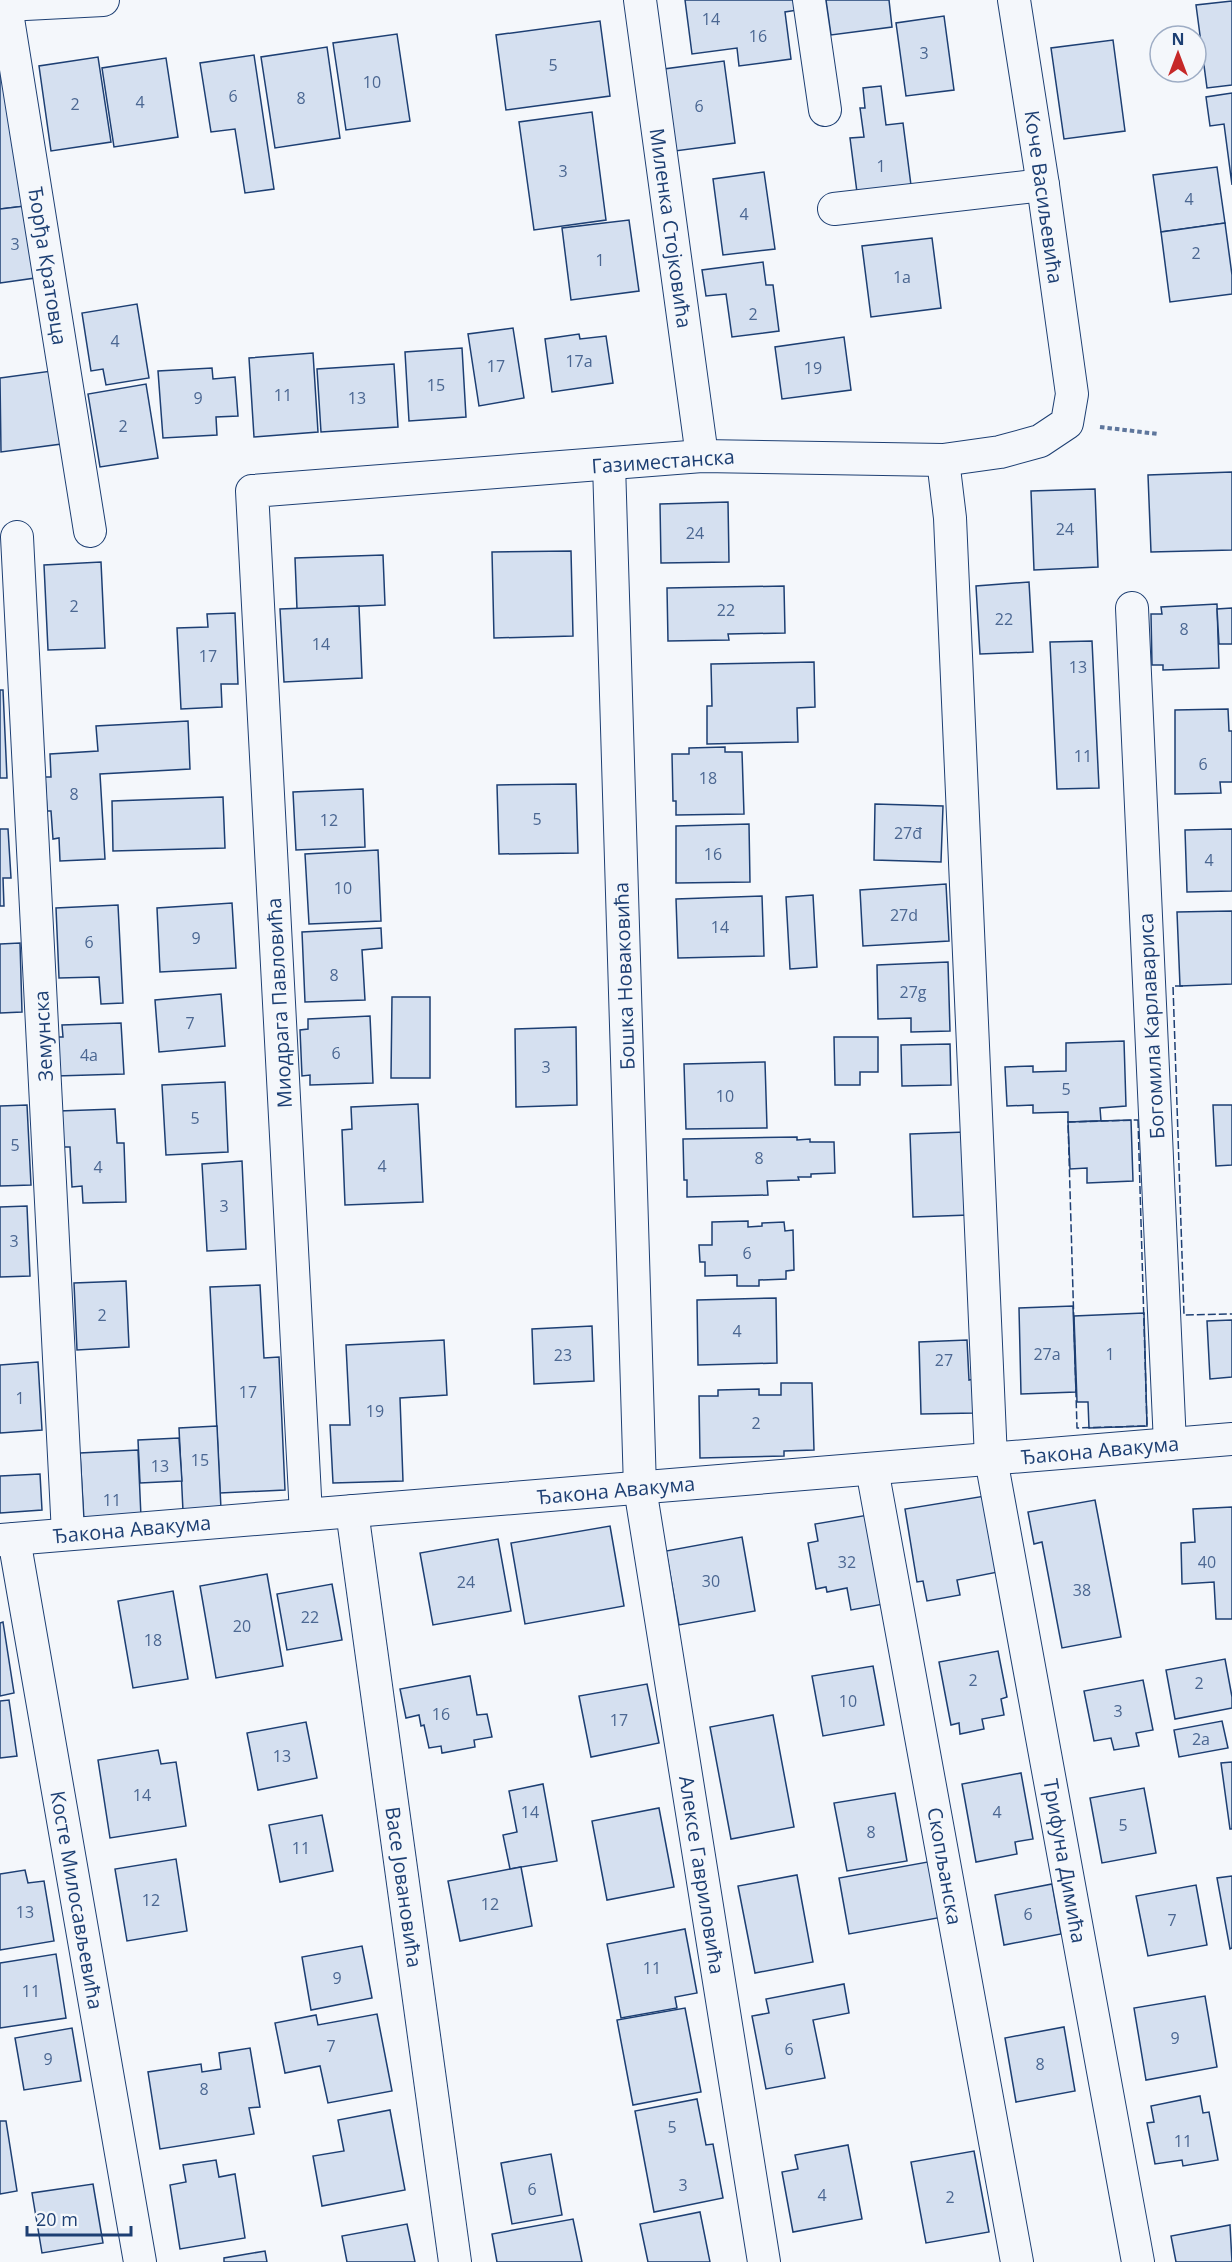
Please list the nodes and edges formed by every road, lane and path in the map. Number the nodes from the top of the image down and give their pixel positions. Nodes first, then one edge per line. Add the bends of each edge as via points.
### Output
1 (103, 0) edge
2 (640, 0) edge
3 (809, 0) edge
4 (1014, 0) edge
5 (6, 3) edge
6 (825, 110) dead end
7 (1043, 184) junction
8 (834, 209) dead end
9 (1069, 408) junction
10 (1158, 434) dead end
11 (702, 456) junction
12 (943, 460) junction
13 (609, 464) junction
14 (252, 491) joint
15 (90, 531) dead end
16 (17, 537) dead end
17 (1132, 608) dead end
18 (1232, 1439) edge
19 (1170, 1444) junction
20 (991, 1459) junction
21 (872, 1469) junction
22 (640, 1488) junction
23 (352, 1511) junction
24 (306, 1515) junction
25 (68, 1534) junction
26 (7, 1539) edge
27 (140, 2262) edge
28 (455, 2262) edge
29 (764, 2262) edge
30 (1017, 2262) edge
31 (1138, 2262) edge

1 - 5 street
2 - 11 street, Миленка Стојковића
3 - 6 street
4 - 7 street, Коче Васиљевића
5 - 15 street, Ђорђа Кратовца
7 - 8 street
7 - 9 street, Коче Васиљевића
9 - 10 path
9 - 12 street, Газиместанска via 1040,441 1000,452
11 - 12 street, Газиместанска
11 - 13 street, Газиместанска
12 - 20 street, Трифуна Димића via 950,518
13 - 14 street, Газиместанска
13 - 22 street, Бошка Новаковића
14 - 24 street, Миодрага Павловића
16 - 25 street, Земунска
17 - 19 street, Богомила Карлавариса
18 - 19 street, Ђакона Авакума
19 - 20 street, Ђакона Авакума
20 - 21 street, Ђакона Авакума
20 - 31 street, Трифуна Димића
21 - 22 street, Ђакона Авакума
21 - 30 street, Скопљанска
22 - 23 street, Ђакона Авакума
22 - 29 street, Алексе Гавриловића
23 - 24 street, Ђакона Авакума
23 - 28 street, Васе Јовановића
24 - 25 street, Ђакона Авакума
25 - 26 street, Ђакона Авакума
26 - 27 street, Косте Милосављевића

